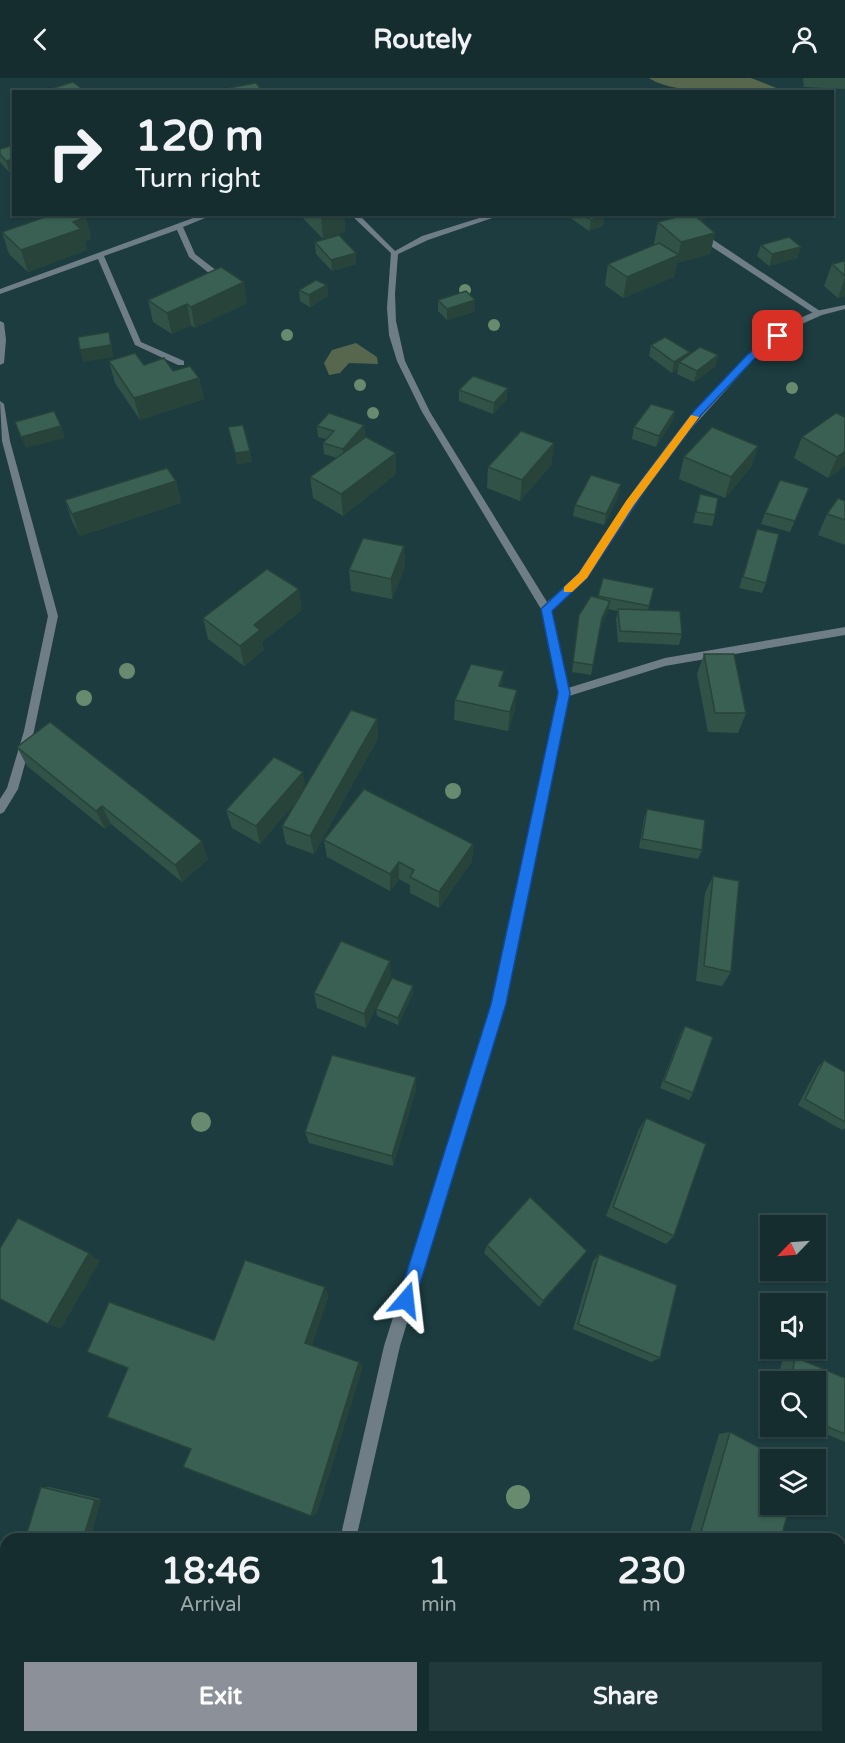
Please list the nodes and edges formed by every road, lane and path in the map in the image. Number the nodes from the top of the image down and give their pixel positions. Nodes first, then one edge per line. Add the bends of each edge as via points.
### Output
1 (207, 216) edge
2 (354, 216) edge
3 (495, 216) edge
4 (179, 227) junction
5 (709, 241) edge
6 (394, 254) junction
7 (100, 255) junction
8 (226, 283) edge
9 (0, 292) edge
10 (845, 307) edge
11 (819, 313) junction
12 (0, 323) edge
13 (0, 363) edge
14 (181, 363) dead end
15 (0, 404) edge
16 (546, 609) junction
17 (845, 631) edge
18 (564, 693) junction
19 (0, 810) edge
20 (349, 1533) edge

1 - 4 street
2 - 6 street
3 - 6 street via 425,238
4 - 7 street
4 - 8 street via 192,255
5 - 11 street
6 - 16 street via 390,315 401,361 426,412
7 - 9 street
7 - 14 street via 138,343
10 - 11 street
11 - 16 street via 792,325 751,357 698,413 643,485 583,576
12 - 13 street
15 - 19 street via 52,616 28,731 12,789
16 - 18 street
17 - 18 street via 664,662
18 - 20 street via 498,1004 392,1346

